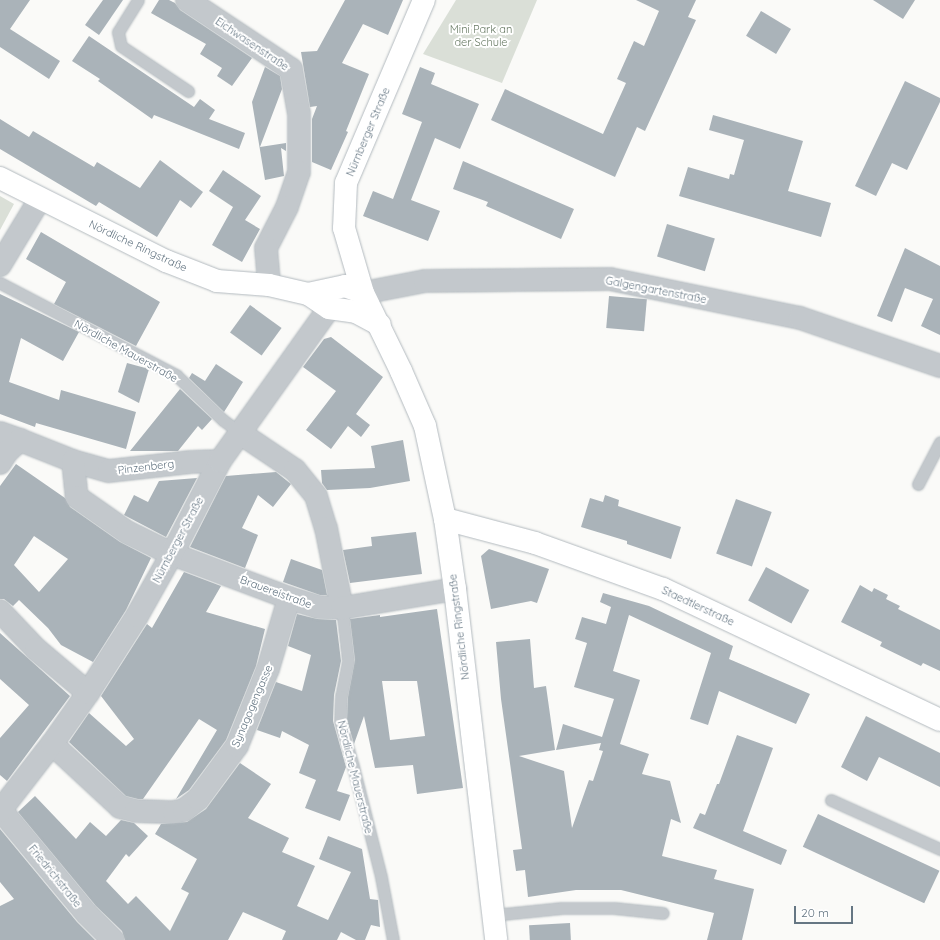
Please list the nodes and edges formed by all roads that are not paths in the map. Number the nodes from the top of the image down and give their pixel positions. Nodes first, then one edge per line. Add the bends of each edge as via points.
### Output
1 (138, 0) edge
2 (187, 0) edge
3 (424, 0) edge
4 (188, 91) dead end
5 (0, 178) edge
6 (40, 199) junction
7 (0, 265) edge
8 (0, 283) edge
9 (355, 283) junction
10 (269, 285) junction
11 (308, 294) junction
12 (329, 308) junction
13 (380, 325) junction
14 (940, 366) edge
15 (240, 433) junction
16 (940, 442) edge
17 (5, 448) edge
18 (220, 461) junction
19 (73, 462) junction
20 (918, 484) dead end
21 (445, 519) junction
22 (172, 554) junction
23 (455, 589) junction
24 (289, 598) junction
25 (342, 608) junction
26 (0, 610) edge
27 (88, 693) junction
28 (940, 720) edge
29 (52, 744) junction
30 (831, 800) dead end
31 (0, 810) edge
32 (940, 849) edge
33 (663, 913) dead end
34 (493, 915) junction
35 (114, 940) edge
36 (392, 940) edge
37 (496, 940) edge

1 - 4 lane via 118,32 121,46
2 - 10 street, Eichwasenstraße via 291,69 299,114 299,172 287,207 266,248
3 - 9 main road, Nürnberger Straße via 346,183 344,228
5 - 6 main road, Nördliche Ringstraße
6 - 7 street
6 - 10 main road, Nördliche Ringstraße via 166,261 202,275 216,280
8 - 15 lane, Nördliche Mauerstraße via 176,375
9 - 11 main road, Nördliche Ringstraße
9 - 12 main road
9 - 13 main road, Nördliche Ringstraße
9 - 14 street, Galgengartenstraße via 610,279 800,318
10 - 11 main road, Nördliche Ringstraße
11 - 12 main road, Nördliche Ringstraße
12 - 13 main road, Nördliche Ringstraße via 356,312
12 - 15 street, Nürnberger Straße
13 - 21 main road, Nördliche Ringstraße via 425,426
15 - 18 street, Nürnberger Straße
15 - 25 street, Nördliche Mauerstraße via 295,470 316,496 326,528
16 - 20 lane
17 - 19 street, Pinzenberg
18 - 19 street, Pinzenberg via 109,471
18 - 22 street, Nürnberger Straße
19 - 22 street via 77,497 127,532
21 - 23 main road, Nördliche Ringstraße
21 - 28 main road, Staedtlerstraße via 535,543 663,589
22 - 24 street, Brauereistraße
22 - 27 street, Nürnberger Straße via 137,616
23 - 25 street, Brauereistraße
23 - 34 main road, Nördliche Ringstraße
24 - 25 street, Brauereistraße via 318,607
24 - 29 street, Synagogengasse via 268,669 237,746 198,799 184,810 136,811 120,807
25 - 36 lane, Nördliche Mauerstraße via 348,661 341,696 340,721 381,877
26 - 27 street via 36,649
27 - 29 street, Nürnberger Straße
29 - 31 street, Nürnberger Straße
30 - 32 lane
31 - 35 street, Friedrichstraße via 87,914
33 - 34 lane via 614,908 577,908
34 - 37 main road, Nördliche Ringstraße

